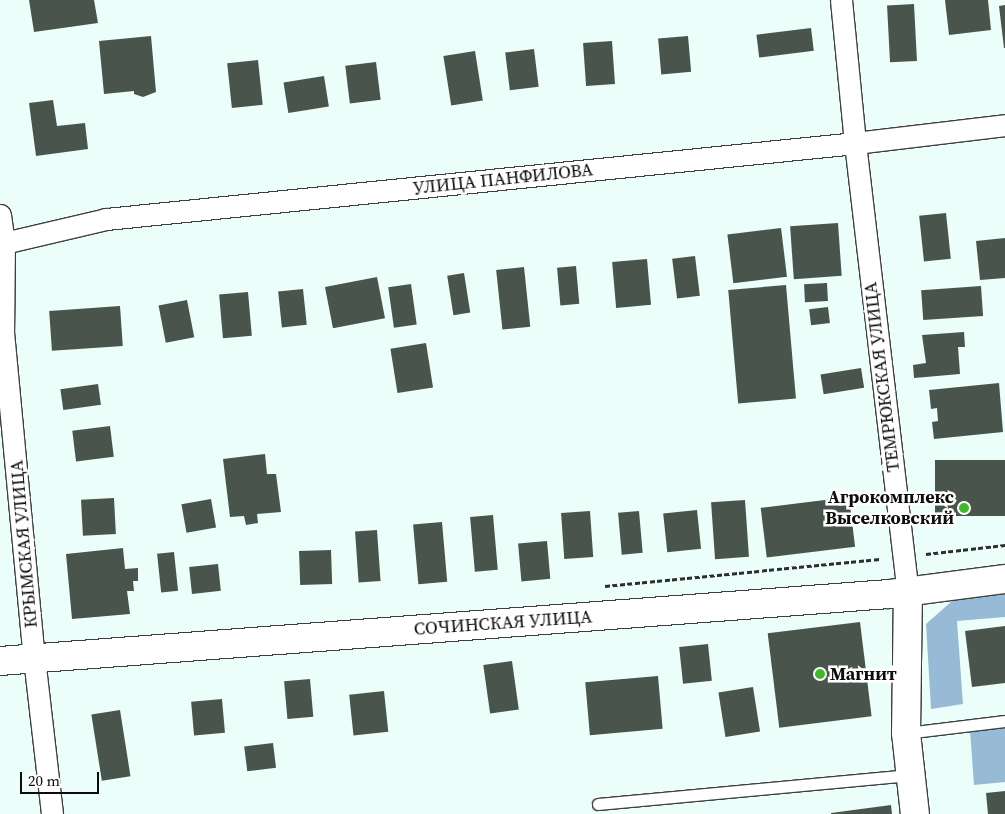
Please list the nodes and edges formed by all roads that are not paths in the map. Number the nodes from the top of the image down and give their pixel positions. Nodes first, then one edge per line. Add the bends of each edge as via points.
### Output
1 (841, 0) edge
2 (1005, 124) edge
3 (855, 143) junction
4 (0, 215) edge
5 (4, 243) junction
6 (1005, 579) edge
7 (908, 591) junction
8 (34, 658) junction
9 (0, 662) edge
10 (1005, 721) edge
11 (906, 734) junction
12 (910, 775) junction
13 (598, 804) dead end
14 (52, 814) edge
15 (915, 814) edge

1 - 3 street, ТЕМРЮКСКАЯ УЛИЦА
2 - 3 street, УЛИЦА ПАНФИЛОВА
3 - 5 street, УЛИЦА ПАНФИЛОВА via 106,219
3 - 7 street, ТЕМРЮКСКАЯ УЛИЦА
4 - 5 street, КРЫМСКАЯ УЛИЦА
5 - 8 street, КРЫМСКАЯ УЛИЦА via 4,332
6 - 7 street, СОЧИНСКАЯ УЛИЦА
7 - 8 street, СОЧИНСКАЯ УЛИЦА
7 - 11 street, ТЕМРЮКСКАЯ УЛИЦА
8 - 9 street, СОЧИНСКАЯ УЛИЦА
8 - 14 street, КРЫМСКАЯ УЛИЦА
10 - 11 lane
11 - 12 street, ТЕМРЮКСКАЯ УЛИЦА
12 - 13 lane
12 - 15 street, ТЕМРЮКСКАЯ УЛИЦА

